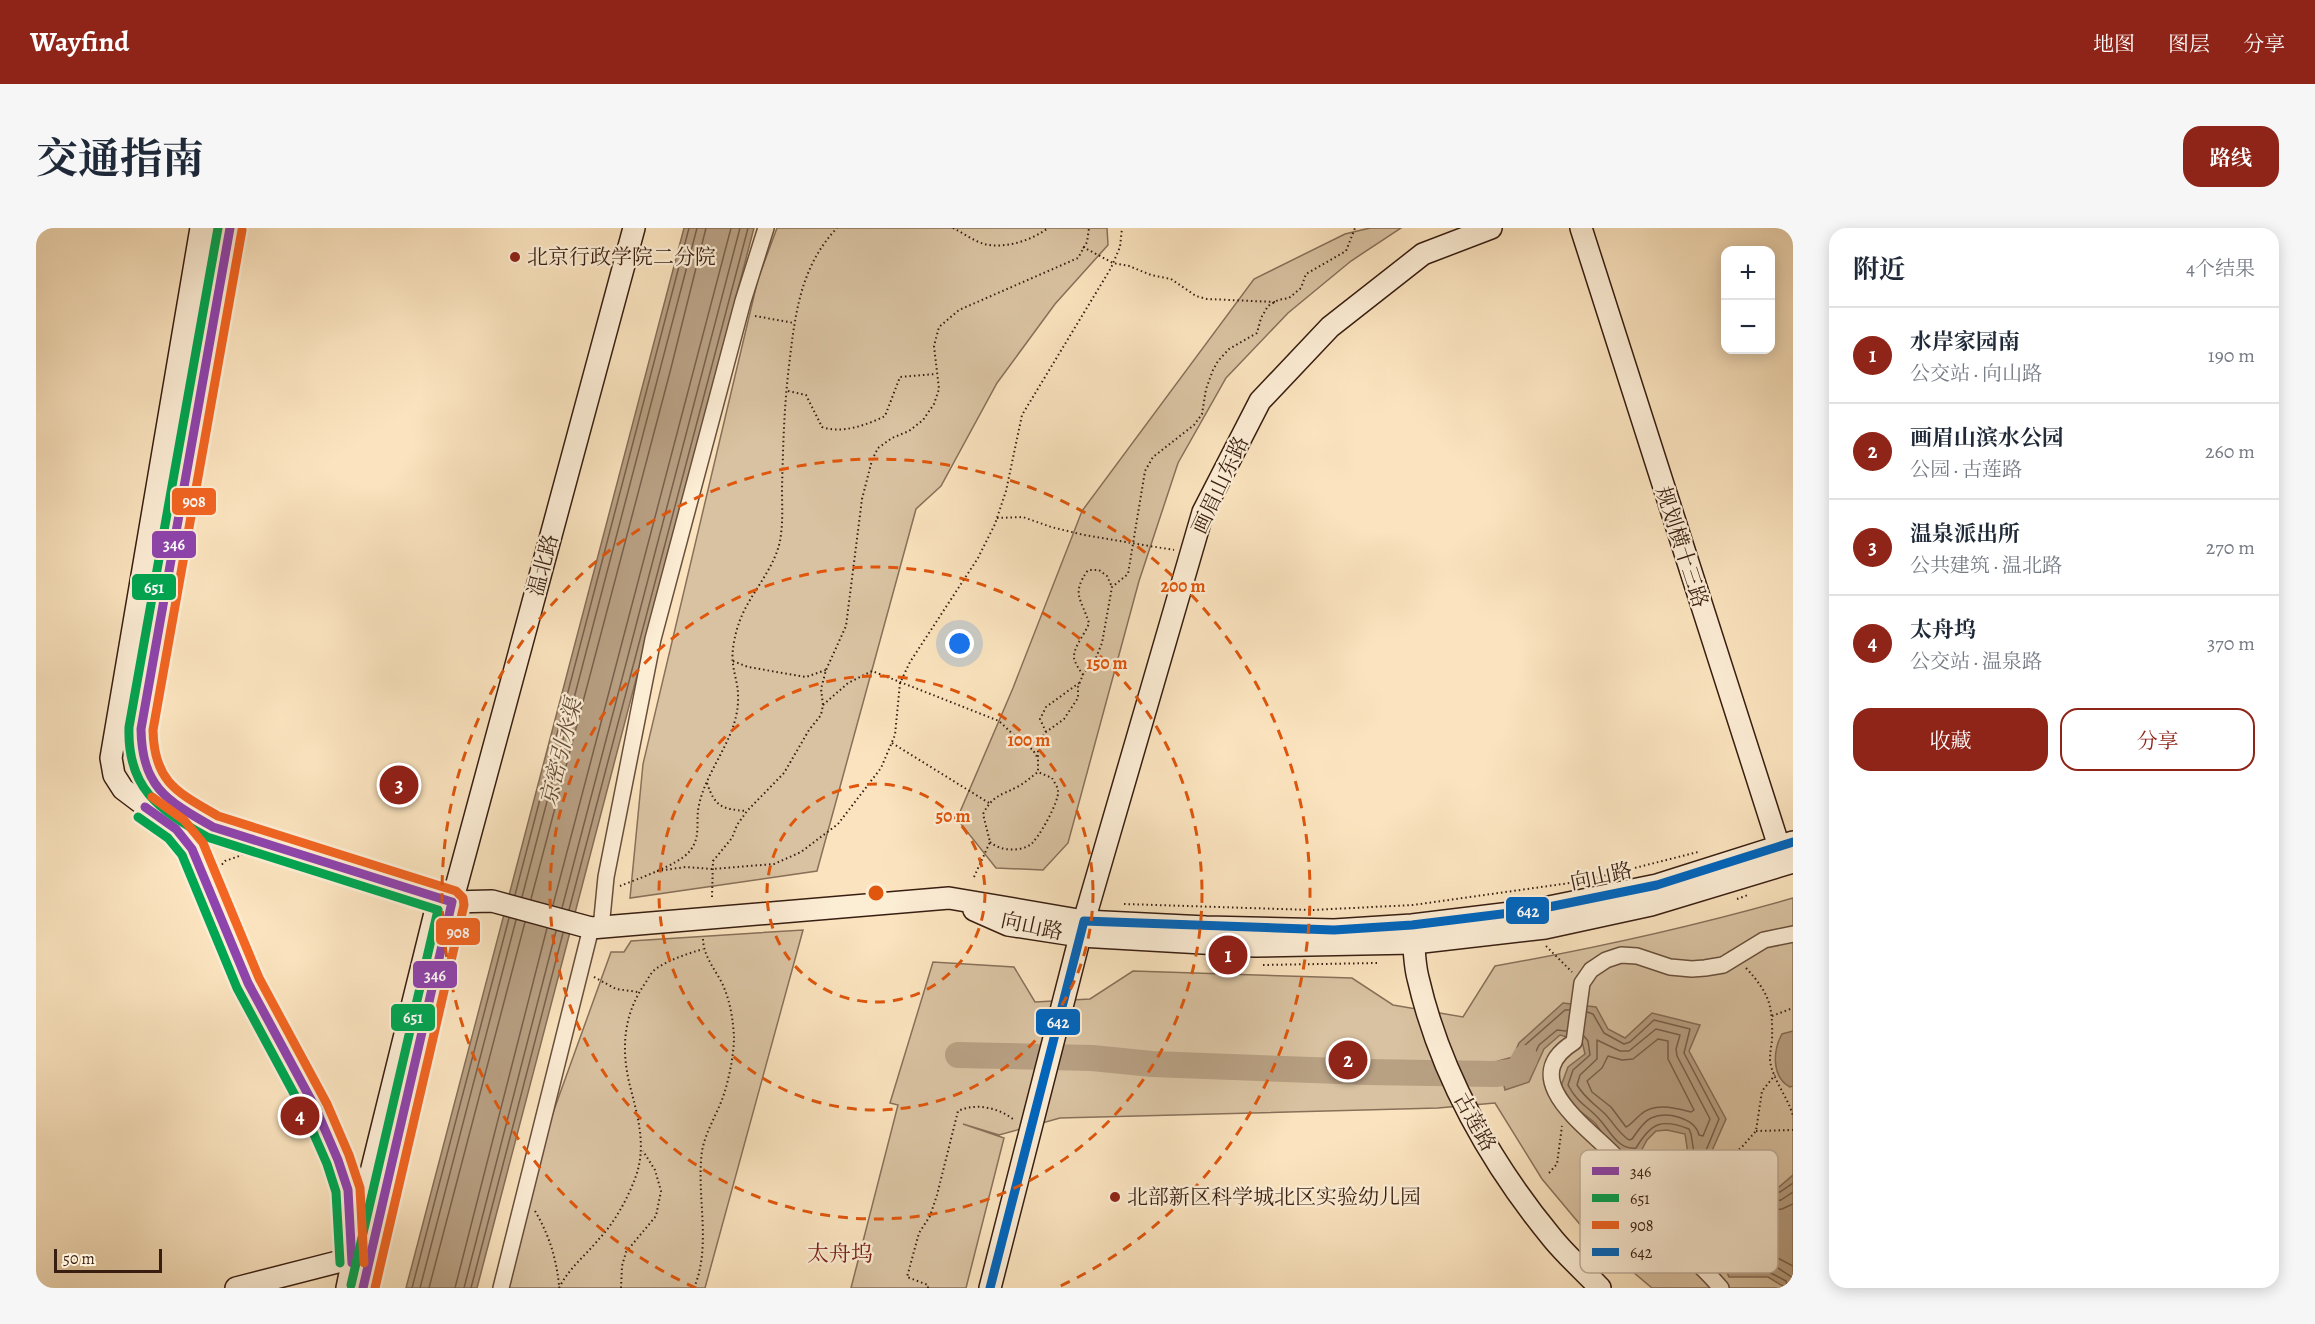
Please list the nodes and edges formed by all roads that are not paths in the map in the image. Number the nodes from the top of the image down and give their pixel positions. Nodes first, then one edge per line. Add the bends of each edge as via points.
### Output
1 (201, 228) edge
2 (230, 228) edge
3 (634, 228) edge
4 (766, 228) edge
5 (1491, 228) edge
6 (1581, 228) edge
7 (115, 726) junction
8 (141, 729) junction
9 (1787, 854) edge
10 (452, 902) junction
11 (596, 928) junction
12 (1082, 929) junction
13 (1413, 934) junction
14 (1793, 934) edge
15 (1608, 1150) edge
16 (361, 1259) junction
17 (1580, 1267) edge
18 (1586, 1273) edge
19 (1706, 1273) edge
20 (236, 1288) edge
21 (347, 1288) edge
22 (363, 1288) edge
23 (501, 1288) edge
24 (990, 1288) edge
25 (1600, 1288) edge
26 (1721, 1288) edge

1 - 7 main road
2 - 8 main road
3 - 10 main road, 温北路
4 - 11 street via 739,313 653,639
5 - 12 main road, 画眉山东路 via 1423,254 1330,327 1260,401 1203,512
6 - 9 main road, 规划横十三路
7 - 8 main road via 116,741 124,745 132,742
7 - 16 main road via 111,758 114,775 123,789 176,829 192,849 248,983 316,1109 348,1190
8 - 10 main road via 144,766 157,789 213,827
9 - 13 main road, 向山路 via 1657,885
10 - 11 main road via 492,901
10 - 16 main road, 温北路
11 - 12 main road, 向山路 via 949,898
11 - 23 street via 583,961
12 - 13 main road, 向山路 via 1206,927
12 - 24 main road, 画眉山东路
13 - 17 main road, 古莲路 via 1417,977 1439,1050 1469,1114 1508,1180
14 - 15 street via 1764,940 1723,965 1692,969 1621,956 1591,970 1582,983 1574,1042 1557,1057 1551,1076 1558,1098
16 - 20 main road
16 - 21 main road
16 - 22 main road
18 - 25 main road, 古莲路
19 - 26 street

